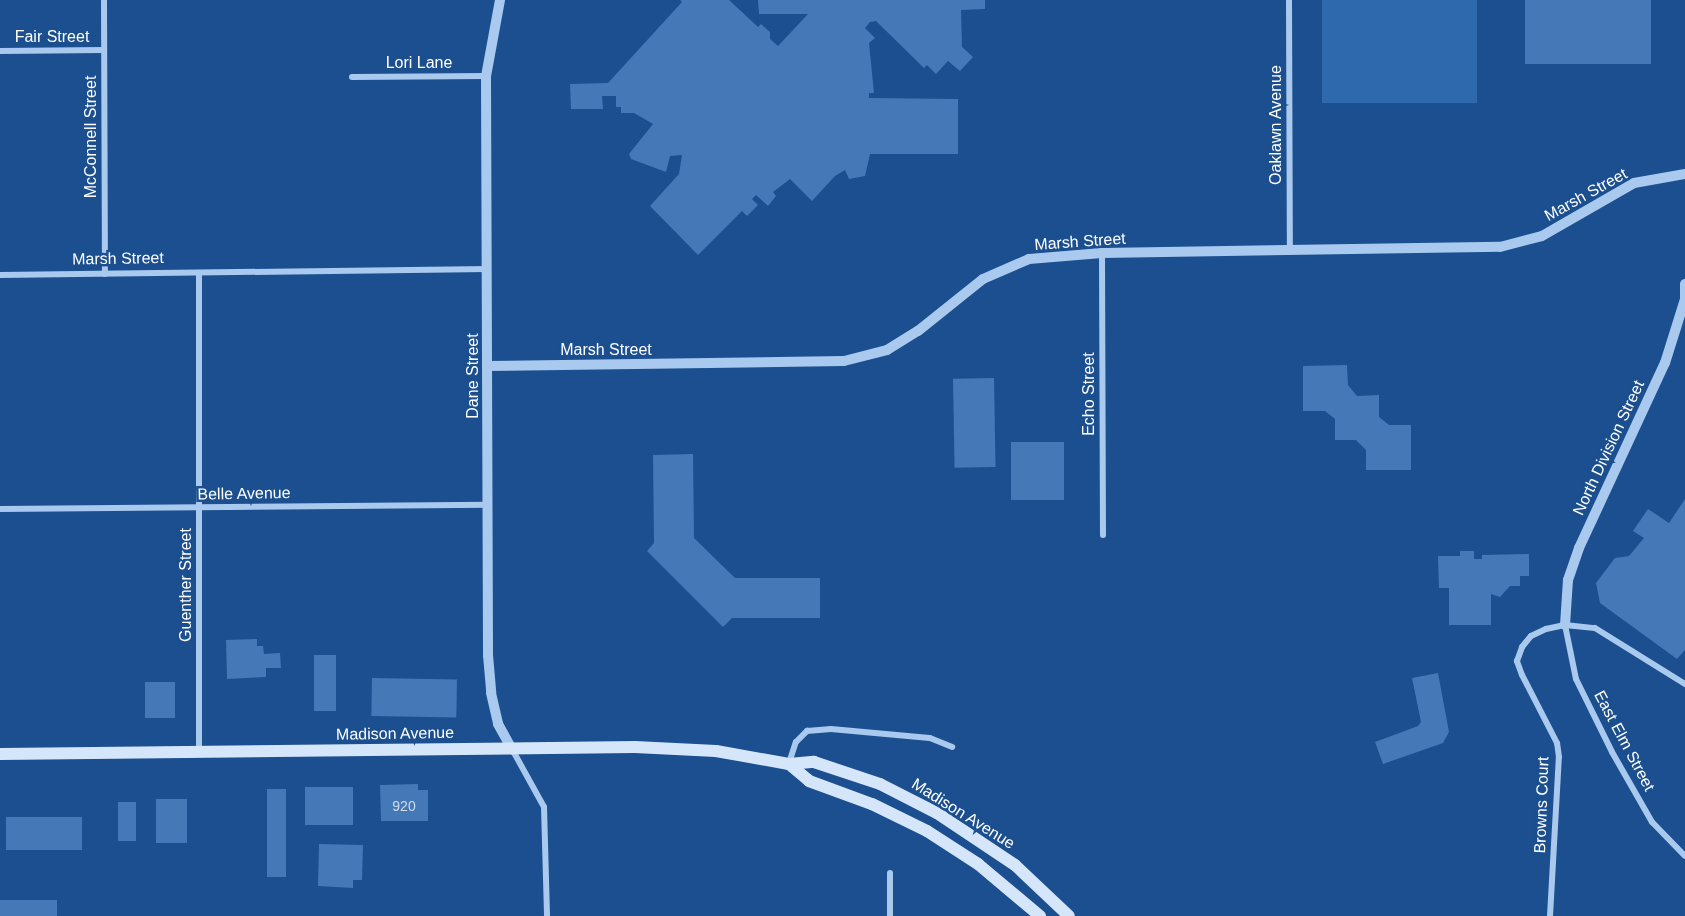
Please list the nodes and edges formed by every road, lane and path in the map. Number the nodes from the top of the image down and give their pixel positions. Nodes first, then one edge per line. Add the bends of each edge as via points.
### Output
1 (104, 0) edge
2 (500, 0) edge
3 (1289, 0) edge
4 (104, 50) junction
5 (0, 51) edge
6 (352, 76) dead end
7 (486, 76) junction
8 (1685, 174) edge
9 (1290, 250) junction
10 (1102, 253) junction
11 (489, 269) junction
12 (199, 273) junction
13 (105, 274) junction
14 (0, 275) edge
15 (1685, 284) edge
16 (489, 366) junction
17 (488, 505) junction
18 (199, 508) junction
19 (0, 509) edge
20 (1102, 536) dead end
21 (1565, 625) junction
22 (1685, 684) edge
23 (952, 747) dead end
24 (512, 749) junction
25 (199, 752) junction
26 (0, 753) edge
27 (789, 764) junction
28 (1685, 855) edge
29 (890, 873) dead end
30 (547, 916) edge
31 (890, 916) edge
32 (1040, 916) edge
33 (1069, 916) edge
34 (1550, 916) edge

1 - 4 street, McConnell Street
2 - 7 street, Dane Street
3 - 9 street, Oaklawn Avenue
4 - 5 street, Fair Street
4 - 13 street, McConnell Street
6 - 7 street, Lori Lane
7 - 11 street, Dane Street
8 - 9 street, Marsh Street via 1634,183 1564,225 1524,242 1500,247
9 - 10 street, Marsh Street
10 - 16 street, Marsh Street via 1029,260 1005,269 966,290 918,331 887,350 844,361
10 - 20 street, Echo Street
11 - 12 street, Marsh Street
11 - 16 street, Dane Street
12 - 13 street, Marsh Street
12 - 18 street, Guenther Street
13 - 14 street, Marsh Street
15 - 21 street, North Division Street via 1685,299 1665,363 1579,548 1568,580
16 - 17 street, Dane Street
17 - 18 street, Belle Avenue
17 - 24 street, Dane Street via 491,693 498,724
18 - 19 street, Belle Avenue
18 - 25 street, Guenther Street
21 - 22 street via 1595,628
21 - 28 street, East Elm Street via 1576,679 1612,752 1652,822
21 - 34 street, Browns Court via 1531,636 1517,661 1557,743 1559,757
23 - 27 street via 930,738 831,729 807,731 796,742
24 - 25 main road, Madison Avenue
24 - 27 main road, Madison Avenue via 678,748
24 - 30 street via 544,807 548,830
25 - 26 main road, Madison Avenue
27 - 32 main road, Madison Avenue via 809,781 872,804 927,831 978,864
27 - 33 main road, Madison Avenue via 814,762 912,799 990,847
29 - 31 street

